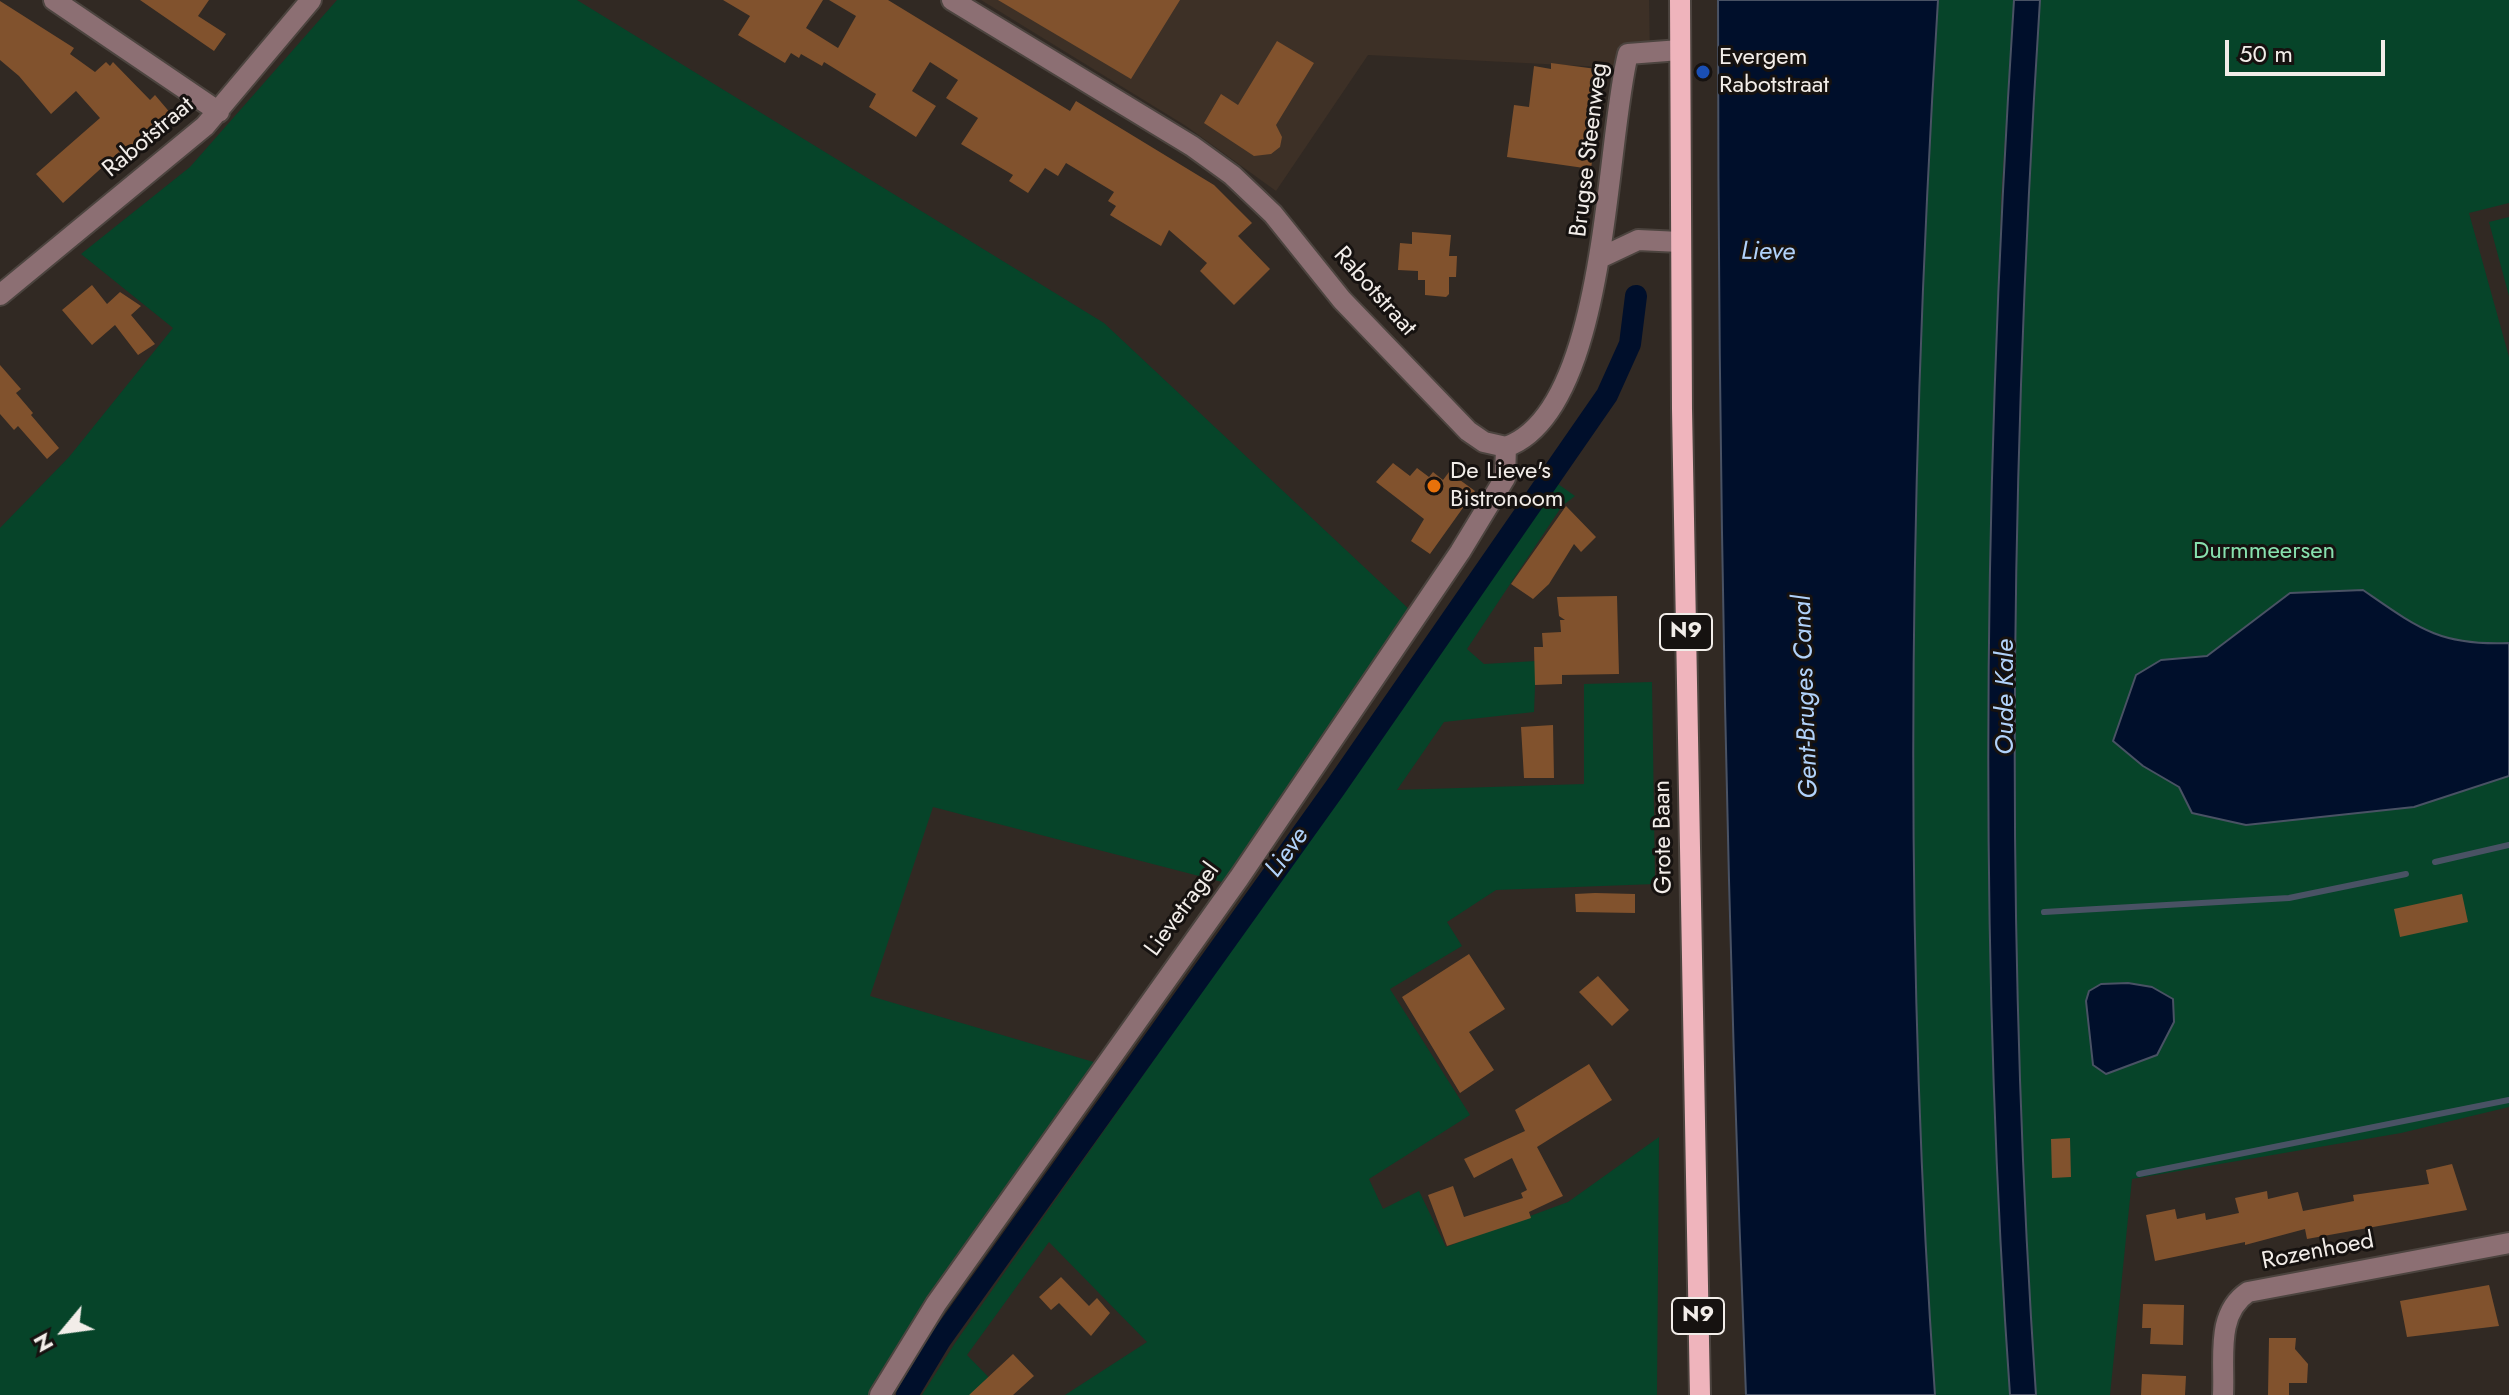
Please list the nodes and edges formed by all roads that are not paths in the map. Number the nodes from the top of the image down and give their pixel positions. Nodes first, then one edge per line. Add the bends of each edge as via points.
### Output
1 (54, 0) edge
2 (311, 0) edge
3 (952, 0) edge
4 (1680, 0) edge
5 (1680, 50) junction
6 (219, 112) junction
7 (1680, 242) junction
8 (1602, 257) junction
9 (0, 295) edge
10 (1506, 447) junction
11 (2509, 1243) edge
12 (880, 1395) edge
13 (1700, 1395) edge
14 (2223, 1395) edge

1 - 6 street
2 - 6 street, Rabotstraat
3 - 10 street, Rabotstraat via 1232,175 1468,431
4 - 5 main road, N9
5 - 7 main road, N9
5 - 8 street, Brugse Steenweg via 1628,54
6 - 9 street, Rabotstraat
7 - 8 street via 1638,240
7 - 13 main road, Grote Baan / N9
8 - 10 street via 1564,382 1530,434
10 - 12 street, Lievetragel via 1505,478 1427,603 936,1304
11 - 14 street, Rozenhoed via 2248,1292 2226,1314

